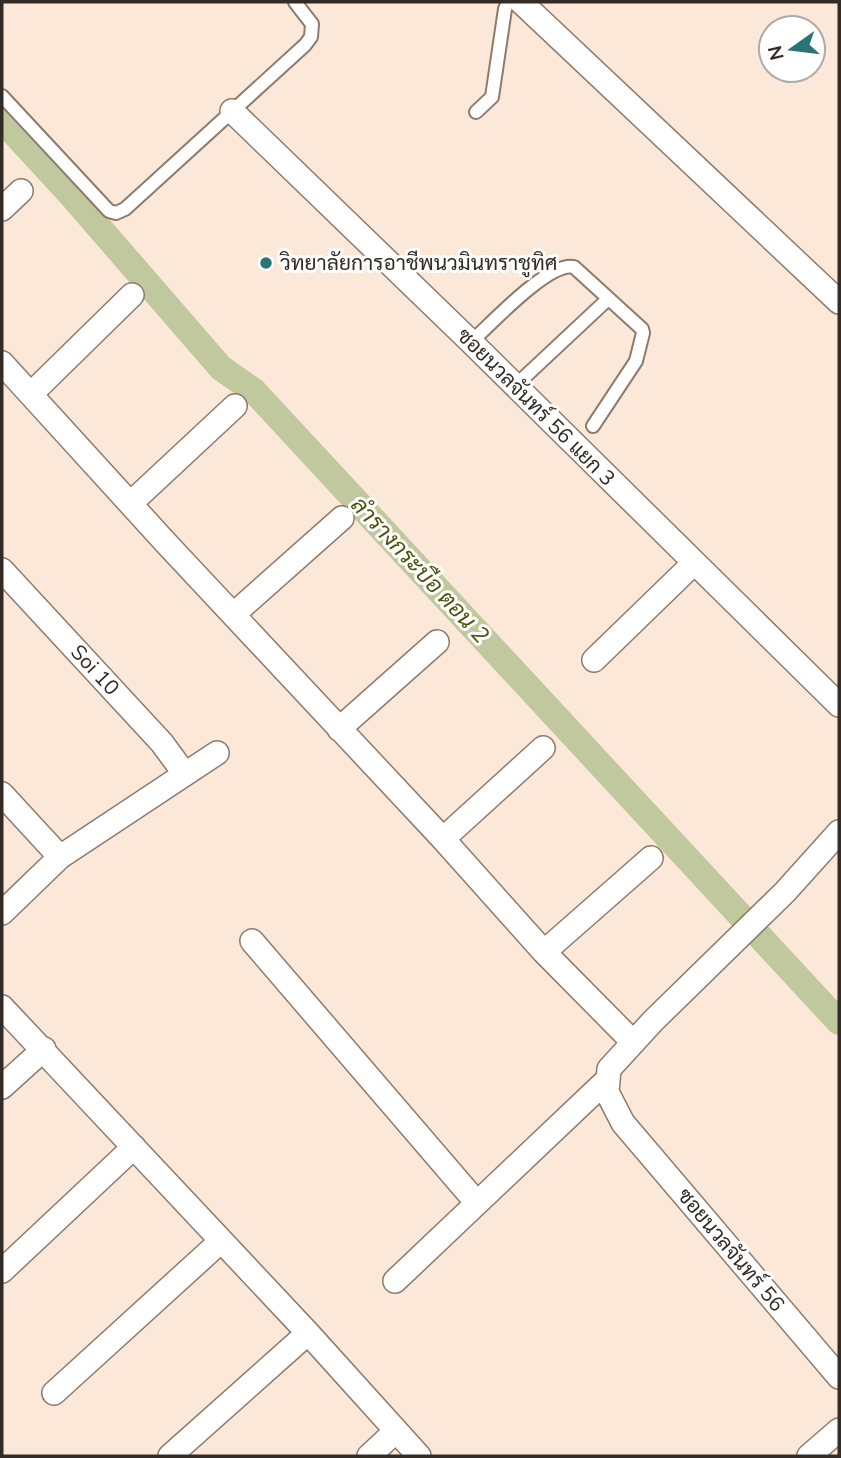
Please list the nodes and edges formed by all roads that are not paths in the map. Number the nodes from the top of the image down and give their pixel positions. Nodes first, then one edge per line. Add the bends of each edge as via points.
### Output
1 (295, 2) edge
2 (508, 2) edge
3 (522, 2) edge
4 (2, 96) edge
5 (232, 111) junction
6 (476, 112) dead end
7 (21, 191) dead end
8 (2, 209) edge
9 (132, 295) dead end
10 (608, 299) junction
11 (839, 302) edge
12 (471, 342) junction
13 (2, 363) edge
14 (515, 386) junction
15 (31, 394) junction
16 (235, 406) dead end
17 (593, 426) dead end
18 (131, 503) junction
19 (342, 519) dead end
20 (694, 563) junction
21 (2, 570) edge
22 (234, 614) junction
23 (437, 642) dead end
24 (594, 660) dead end
25 (839, 705) edge
26 (339, 729) junction
27 (543, 748) dead end
28 (217, 753) dead end
29 (184, 774) junction
30 (2, 794) edge
31 (839, 832) edge
32 (443, 839) junction
33 (60, 857) junction
34 (652, 858) dead end
35 (2, 913) edge
36 (252, 940) dead end
37 (544, 952) junction
38 (2, 1007) edge
39 (634, 1042) junction
40 (44, 1049) junction
41 (608, 1079) junction
42 (2, 1087) edge
43 (134, 1147) junction
44 (477, 1203) junction
45 (221, 1241) junction
46 (2, 1271) edge
47 (395, 1281) dead end
48 (308, 1333) junction
49 (839, 1377) edge
50 (54, 1392) dead end
51 (839, 1430) edge
52 (396, 1431) junction
53 (170, 1456) edge
54 (369, 1456) edge
55 (419, 1456) edge
56 (809, 1456) edge

1 - 5 lane via 312,24 311,37
2 - 6 lane via 492,97
3 - 11 street
4 - 5 lane via 112,213 125,209
5 - 12 street, ซอยนวลจันทร์ 56 แยก 3
7 - 8 street
9 - 15 street
10 - 12 lane via 575,267 562,267 535,284
10 - 14 lane
10 - 17 lane via 642,329 643,339 635,361
12 - 14 street, ซอยนวลจันทร์ 56 แยก 3
13 - 15 street
14 - 20 street, ซอยนวลจันทร์ 56 แยก 3
15 - 18 street
16 - 18 street
18 - 22 street
19 - 22 street
20 - 24 street
20 - 25 street, ซอยนวลจันทร์ 56 แยก 3
21 - 29 street, Soi 10 via 162,743
22 - 26 street
23 - 26 street
26 - 32 street
27 - 32 street
28 - 29 street
29 - 33 street
30 - 33 street
31 - 39 street
32 - 37 street
33 - 35 street
34 - 37 street
36 - 44 street
37 - 39 street
38 - 40 street
39 - 41 street via 609,1069
40 - 42 street
40 - 43 street
41 - 44 street
41 - 49 street, ซอยนวลจันทร์ 56 via 607,1092 622,1123
43 - 45 street
43 - 46 street
44 - 47 street
45 - 48 street
45 - 50 street
48 - 52 street
48 - 53 street
51 - 56 street
52 - 54 street
52 - 55 street

